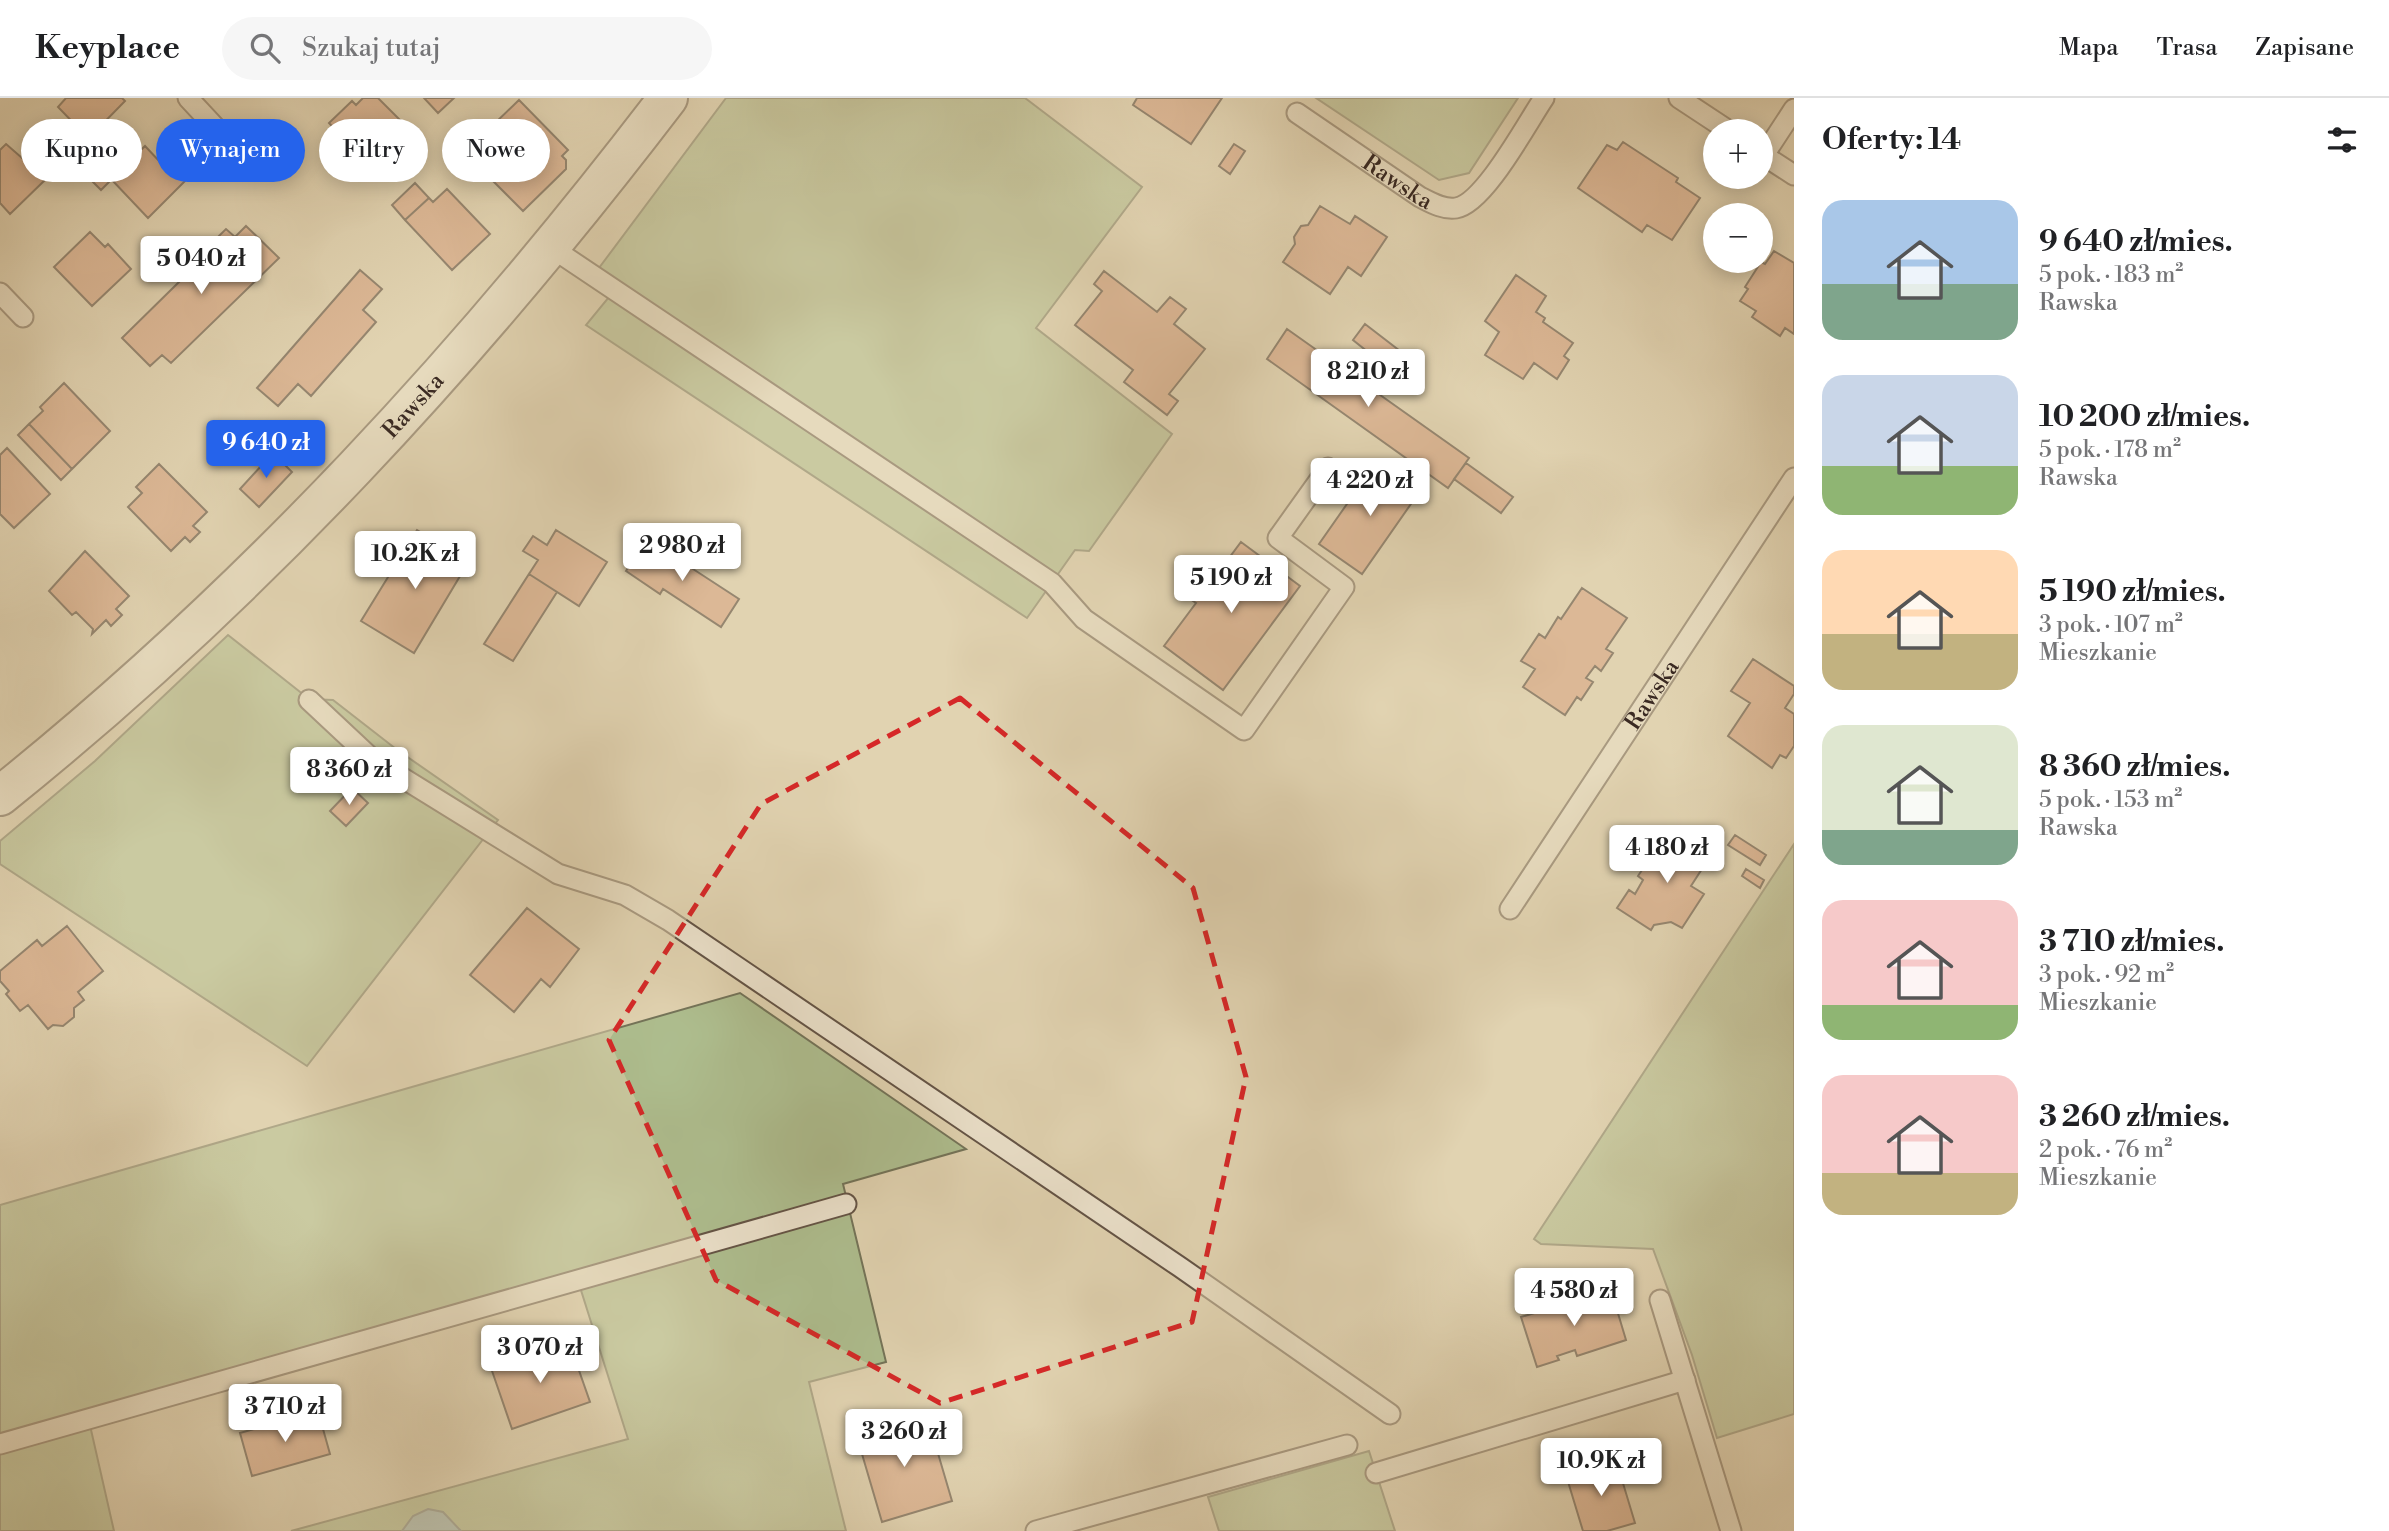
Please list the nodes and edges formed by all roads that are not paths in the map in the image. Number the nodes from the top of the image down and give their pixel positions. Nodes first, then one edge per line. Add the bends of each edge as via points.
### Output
1 (188, 98) edge
2 (668, 98) edge
3 (1544, 98) edge
4 (1679, 98) edge
5 (1794, 109) edge
6 (1297, 113) dead end
7 (208, 119) edge
8 (1711, 119) edge
9 (1773, 139) edge
10 (1773, 161) edge
11 (1794, 175) edge
12 (552, 248) junction
13 (0, 293) edge
14 (23, 317) dead end
15 (1328, 468) dead end
16 (1794, 478) edge
17 (309, 699) dead end
18 (0, 796) edge
19 (1510, 909) dead end
20 (846, 1204) dead end
21 (1660, 1300) dead end
22 (1685, 1380) junction
23 (1390, 1413) dead end
24 (0, 1444) edge
25 (1347, 1445) dead end
26 (1376, 1473) dead end
27 (1036, 1531) edge
28 (1731, 1531) edge

1 - 7 lane
2 - 12 street, Rawska
3 - 6 lane, Rawska via 1487,183 1471,201 1456,208 1440,207 1420,197
4 - 8 lane
5 - 9 lane
10 - 11 lane
12 - 15 lane via 1052,583 1084,619 1244,730 1344,587 1278,538
12 - 18 street, Rawska via 411,408 245,582 98,717
13 - 14 lane
16 - 19 lane, Rawska
17 - 23 lane via 372,759 558,874 625,895 668,920
20 - 24 lane
21 - 22 lane
22 - 26 lane
22 - 28 lane
25 - 27 lane

